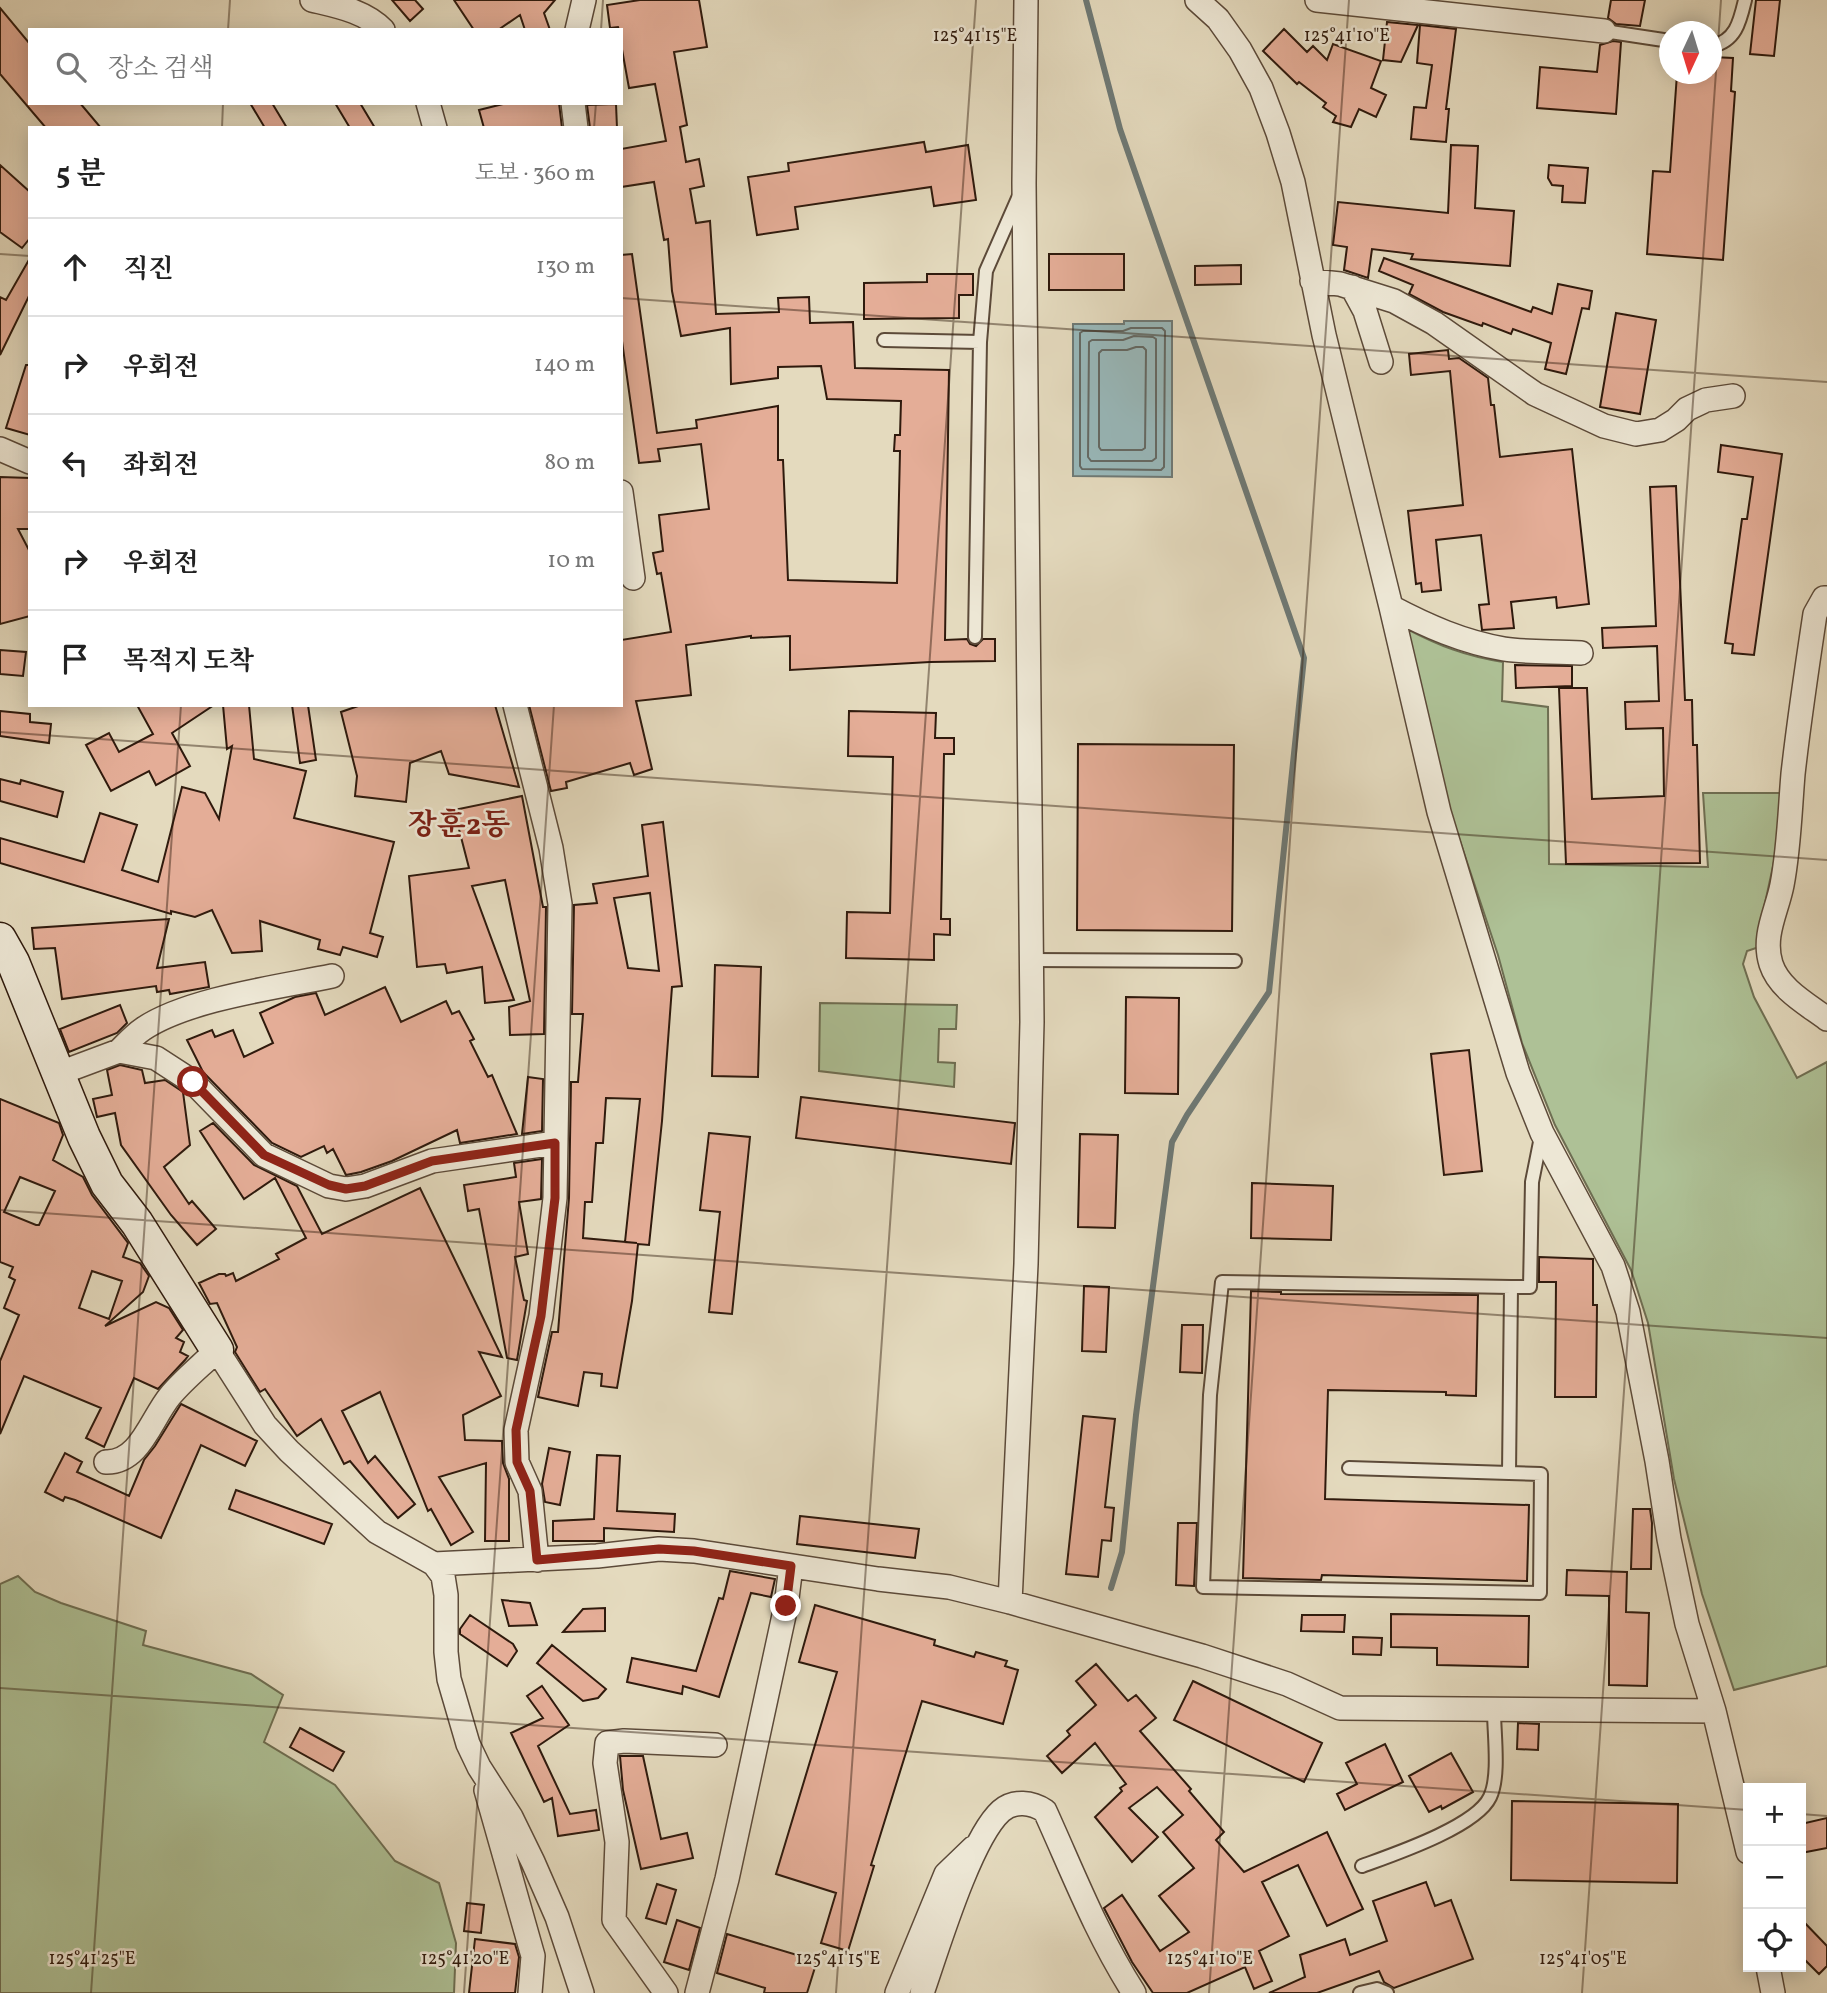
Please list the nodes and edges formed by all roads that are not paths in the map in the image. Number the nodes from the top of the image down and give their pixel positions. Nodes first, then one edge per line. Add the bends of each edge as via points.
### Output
1 (312, 0) edge
2 (584, 0) edge
3 (1026, 0) edge
4 (1198, 0) edge
5 (1323, 0) edge
6 (1745, 0) edge
7 (381, 28) edge
8 (578, 28) edge
9 (1604, 32) joint
10 (1659, 40) edge
11 (1722, 43) edge
12 (429, 105) edge
13 (573, 105) edge
14 (434, 126) edge
15 (576, 126) edge
16 (1024, 183) junction
17 (1312, 281) junction
18 (1352, 287) junction
19 (884, 340) dead end
20 (980, 342) junction
21 (1381, 362) dead end
22 (1733, 396) dead end
23 (0, 449) edge
24 (28, 460) edge
25 (623, 506) edge
26 (633, 578) dead end
27 (1827, 598) edge
28 (1391, 607) junction
29 (975, 637) dead end
30 (1581, 653) dead end
31 (516, 707) edge
32 (0, 939) edge
33 (1031, 960) junction
34 (1235, 961) dead end
35 (332, 976) dead end
36 (1827, 1019) edge
37 (119, 1051) junction
38 (60, 1073) junction
39 (1542, 1133) junction
40 (555, 1143) junction
41 (1511, 1287) junction
42 (217, 1350) junction
43 (106, 1462) dead end
44 (1349, 1468) dead end
45 (1509, 1473) junction
46 (537, 1560) junction
47 (434, 1564) junction
48 (791, 1566) junction
49 (1010, 1602) junction
50 (1494, 1711) junction
51 (1714, 1711) junction
52 (715, 1745) dead end
53 (479, 1767) junction
54 (980, 1840) junction
55 (1747, 1846) edge
56 (1362, 1866) dead end
57 (1769, 1972) edge
58 (530, 1993) edge
59 (582, 1993) edge
60 (666, 1993) edge
61 (697, 1993) edge
62 (897, 1993) edge
63 (922, 1993) edge
64 (1134, 1993) edge
65 (1360, 1993) edge
66 (1387, 1993) edge
67 (1773, 1993) edge

1 - 7 street via 374,20
2 - 8 street
3 - 16 street
4 - 17 street via 1218,19 1261,88 1293,182
5 - 9 street
6 - 11 lane via 1735,34
9 - 10 lane
12 - 14 street
13 - 15 street
16 - 20 lane via 986,271
16 - 33 street
17 - 18 street
17 - 28 street
18 - 21 street
18 - 22 street via 1394,301 1434,323 1535,394 1604,426 1636,434 1660,430 1687,408
19 - 20 lane
20 - 29 lane
23 - 24 street
25 - 26 street
27 - 36 street via 1815,614 1797,733 1782,886 1769,942 1777,977
28 - 30 street via 1430,628 1479,644
28 - 39 street via 1438,812 1518,1073
31 - 40 street via 551,848 560,904
32 - 38 street
33 - 34 lane
33 - 49 street via 1026,1264
35 - 37 street via 160,1018
37 - 38 street
37 - 40 street via 156,1058 193,1082 264,1155 346,1189 432,1161
38 - 42 street via 107,1184
39 - 41 lane via 1532,1182 1530,1287
39 - 51 street via 1613,1266 1628,1312 1687,1624
40 - 46 street via 555,1198 541,1316 516,1430 517,1462 530,1491
41 - 45 lane
41 - 45 lane via 1222,1282 1210,1395 1203,1587 1540,1593 1541,1474
42 - 43 street via 170,1396 133,1452 120,1462
42 - 47 street via 265,1425 289,1451 377,1532
44 - 45 lane
46 - 47 street
46 - 48 street via 659,1549
47 - 53 street via 443,1576 446,1595 446,1652 452,1689
48 - 49 street via 948,1587
48 - 61 street via 727,1878
49 - 50 street via 1202,1656 1287,1684 1340,1708
50 - 51 street
50 - 56 lane via 1495,1773 1490,1798 1470,1818 1427,1841
51 - 55 street
52 - 60 street via 607,1743 605,1763 617,1842 614,1920
53 - 58 street via 533,1956
53 - 59 street via 533,1862
54 - 62 street via 946,1874
54 - 63 street
54 - 64 street via 1002,1810 1018,1803 1035,1804 1045,1811 1109,1954
57 - 67 street
65 - 66 lane via 1377,1989

